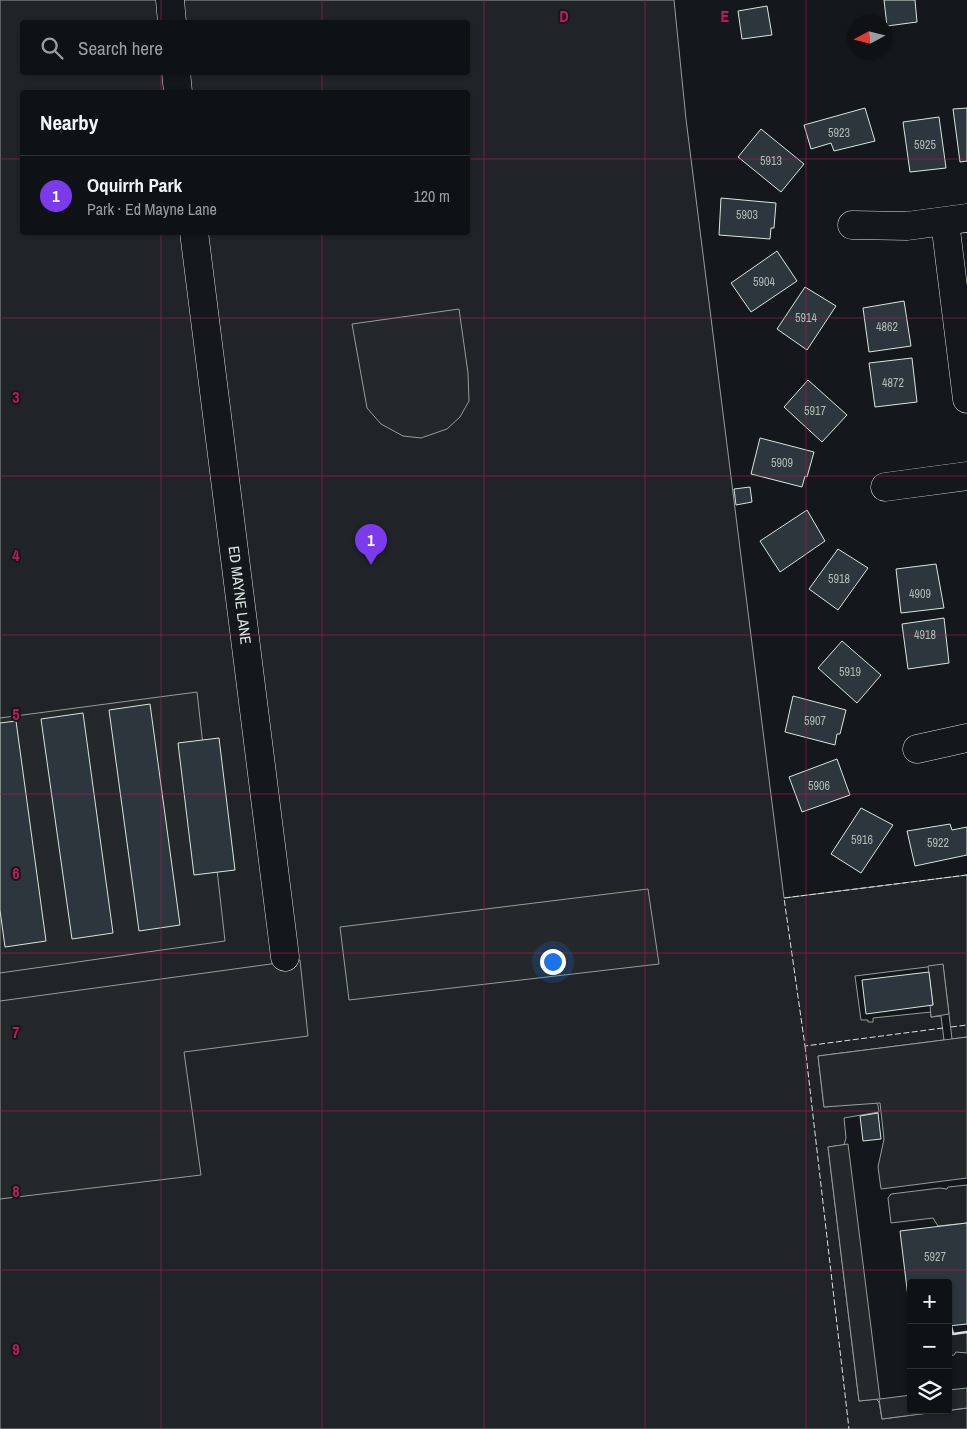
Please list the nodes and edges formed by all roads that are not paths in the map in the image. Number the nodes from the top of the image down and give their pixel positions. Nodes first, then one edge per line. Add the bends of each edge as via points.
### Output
1 (170, 0) edge
2 (172, 20) edge
3 (176, 75) edge
4 (178, 90) edge
5 (956, 220) edge
6 (852, 225) dead end
7 (194, 235) edge
8 (967, 398) edge
9 (967, 476) edge
10 (885, 487) dead end
11 (967, 738) edge
12 (917, 749) dead end
13 (285, 957) dead end

1 - 2 street
3 - 4 street
5 - 6 street via 907,226
5 - 8 street
7 - 13 street, ED MAYNE LANE
9 - 10 street
11 - 12 street

